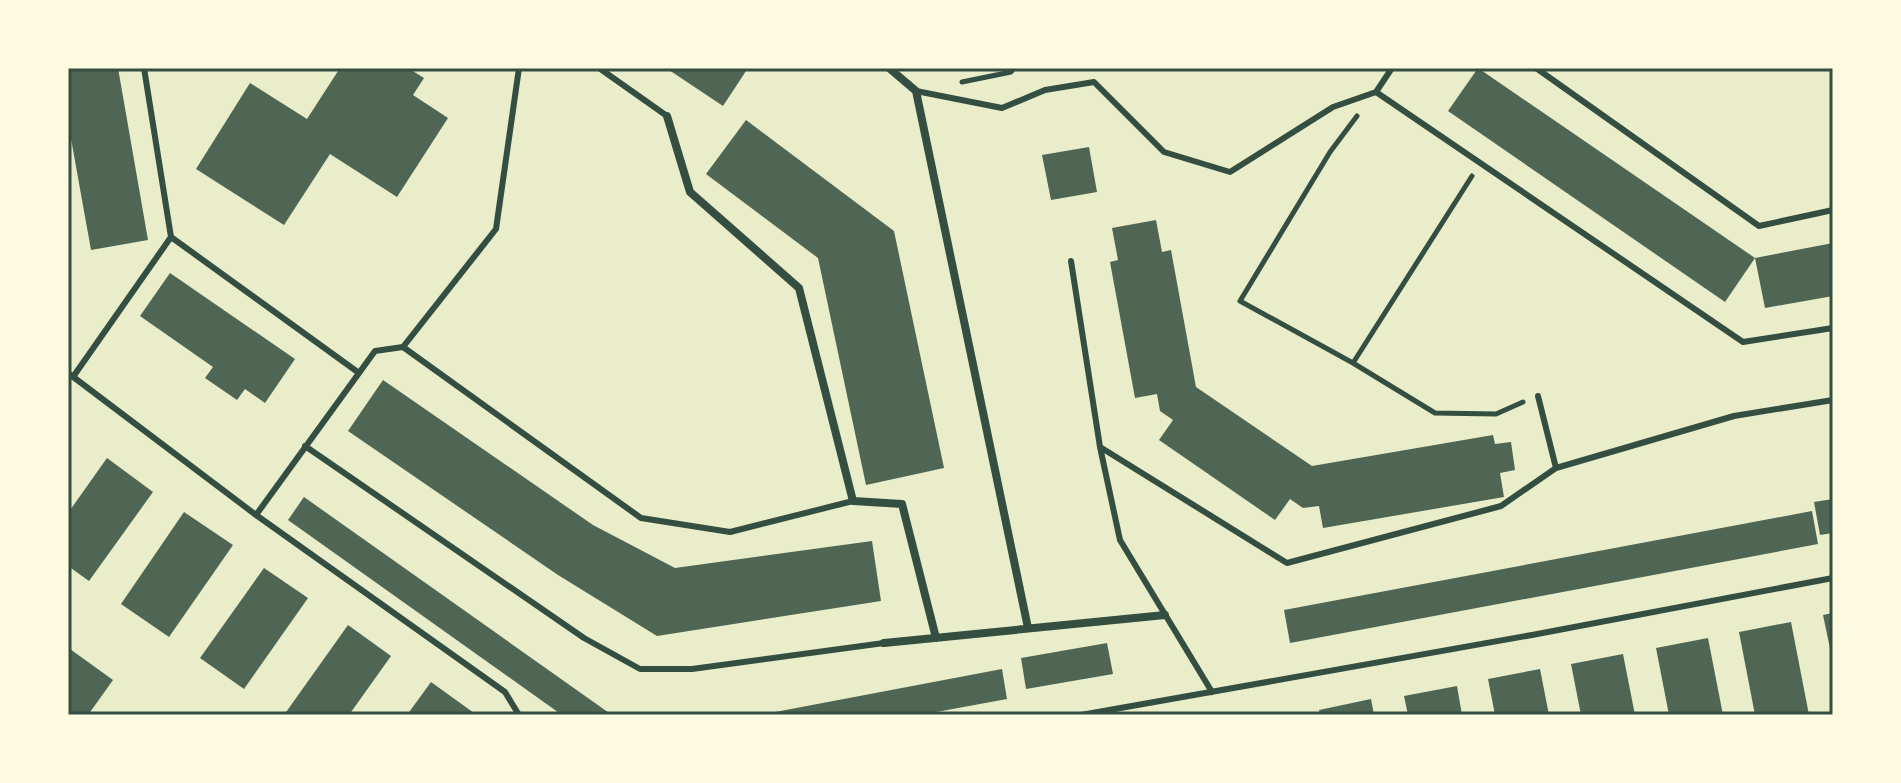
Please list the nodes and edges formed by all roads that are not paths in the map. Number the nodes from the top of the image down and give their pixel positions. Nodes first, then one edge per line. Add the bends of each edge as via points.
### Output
1 (144, 68) edge
2 (519, 68) edge
3 (599, 68) edge
4 (889, 68) edge
5 (1392, 68) edge
6 (1536, 68) edge
7 (916, 91) junction
8 (1376, 92) junction
9 (667, 116) joint
10 (1833, 210) edge
11 (171, 237) junction
12 (1071, 261) dead end
13 (1833, 328) edge
14 (403, 347) junction
15 (359, 373) junction
16 (71, 375) edge
17 (1538, 396) road end
18 (1833, 400) edge
19 (305, 446) junction
20 (1100, 447) junction
21 (1556, 468) junction
22 (853, 501) junction
23 (256, 515) junction
24 (1833, 578) edge
25 (1165, 615) junction
26 (1028, 628) junction
27 (936, 638) junction
28 (884, 643) joint
29 (1212, 692) junction
30 (519, 715) edge
31 (1081, 715) edge

1 - 11 lane
2 - 14 lane via 496,229
3 - 9 lane
4 - 7 street
5 - 8 lane
6 - 10 lane via 1759,226
7 - 8 lane via 1002,108 1045,90 1094,82 1164,152 1230,172 1333,107
7 - 26 street
8 - 13 lane via 1743,342
9 - 22 street via 690,192 799,288
11 - 15 lane
11 - 16 lane
12 - 20 lane
14 - 15 lane via 375,351
14 - 22 lane via 641,518 730,532
15 - 19 lane
16 - 23 lane
17 - 21 lane
18 - 21 lane via 1734,416
19 - 23 lane
19 - 28 lane via 584,638 640,669 692,669
20 - 21 lane via 1287,563 1501,506
20 - 25 lane via 1120,540
22 - 27 street via 902,504
23 - 30 lane via 505,692
24 - 29 lane
25 - 26 street
25 - 29 lane
26 - 27 street
27 - 28 street
29 - 31 lane

